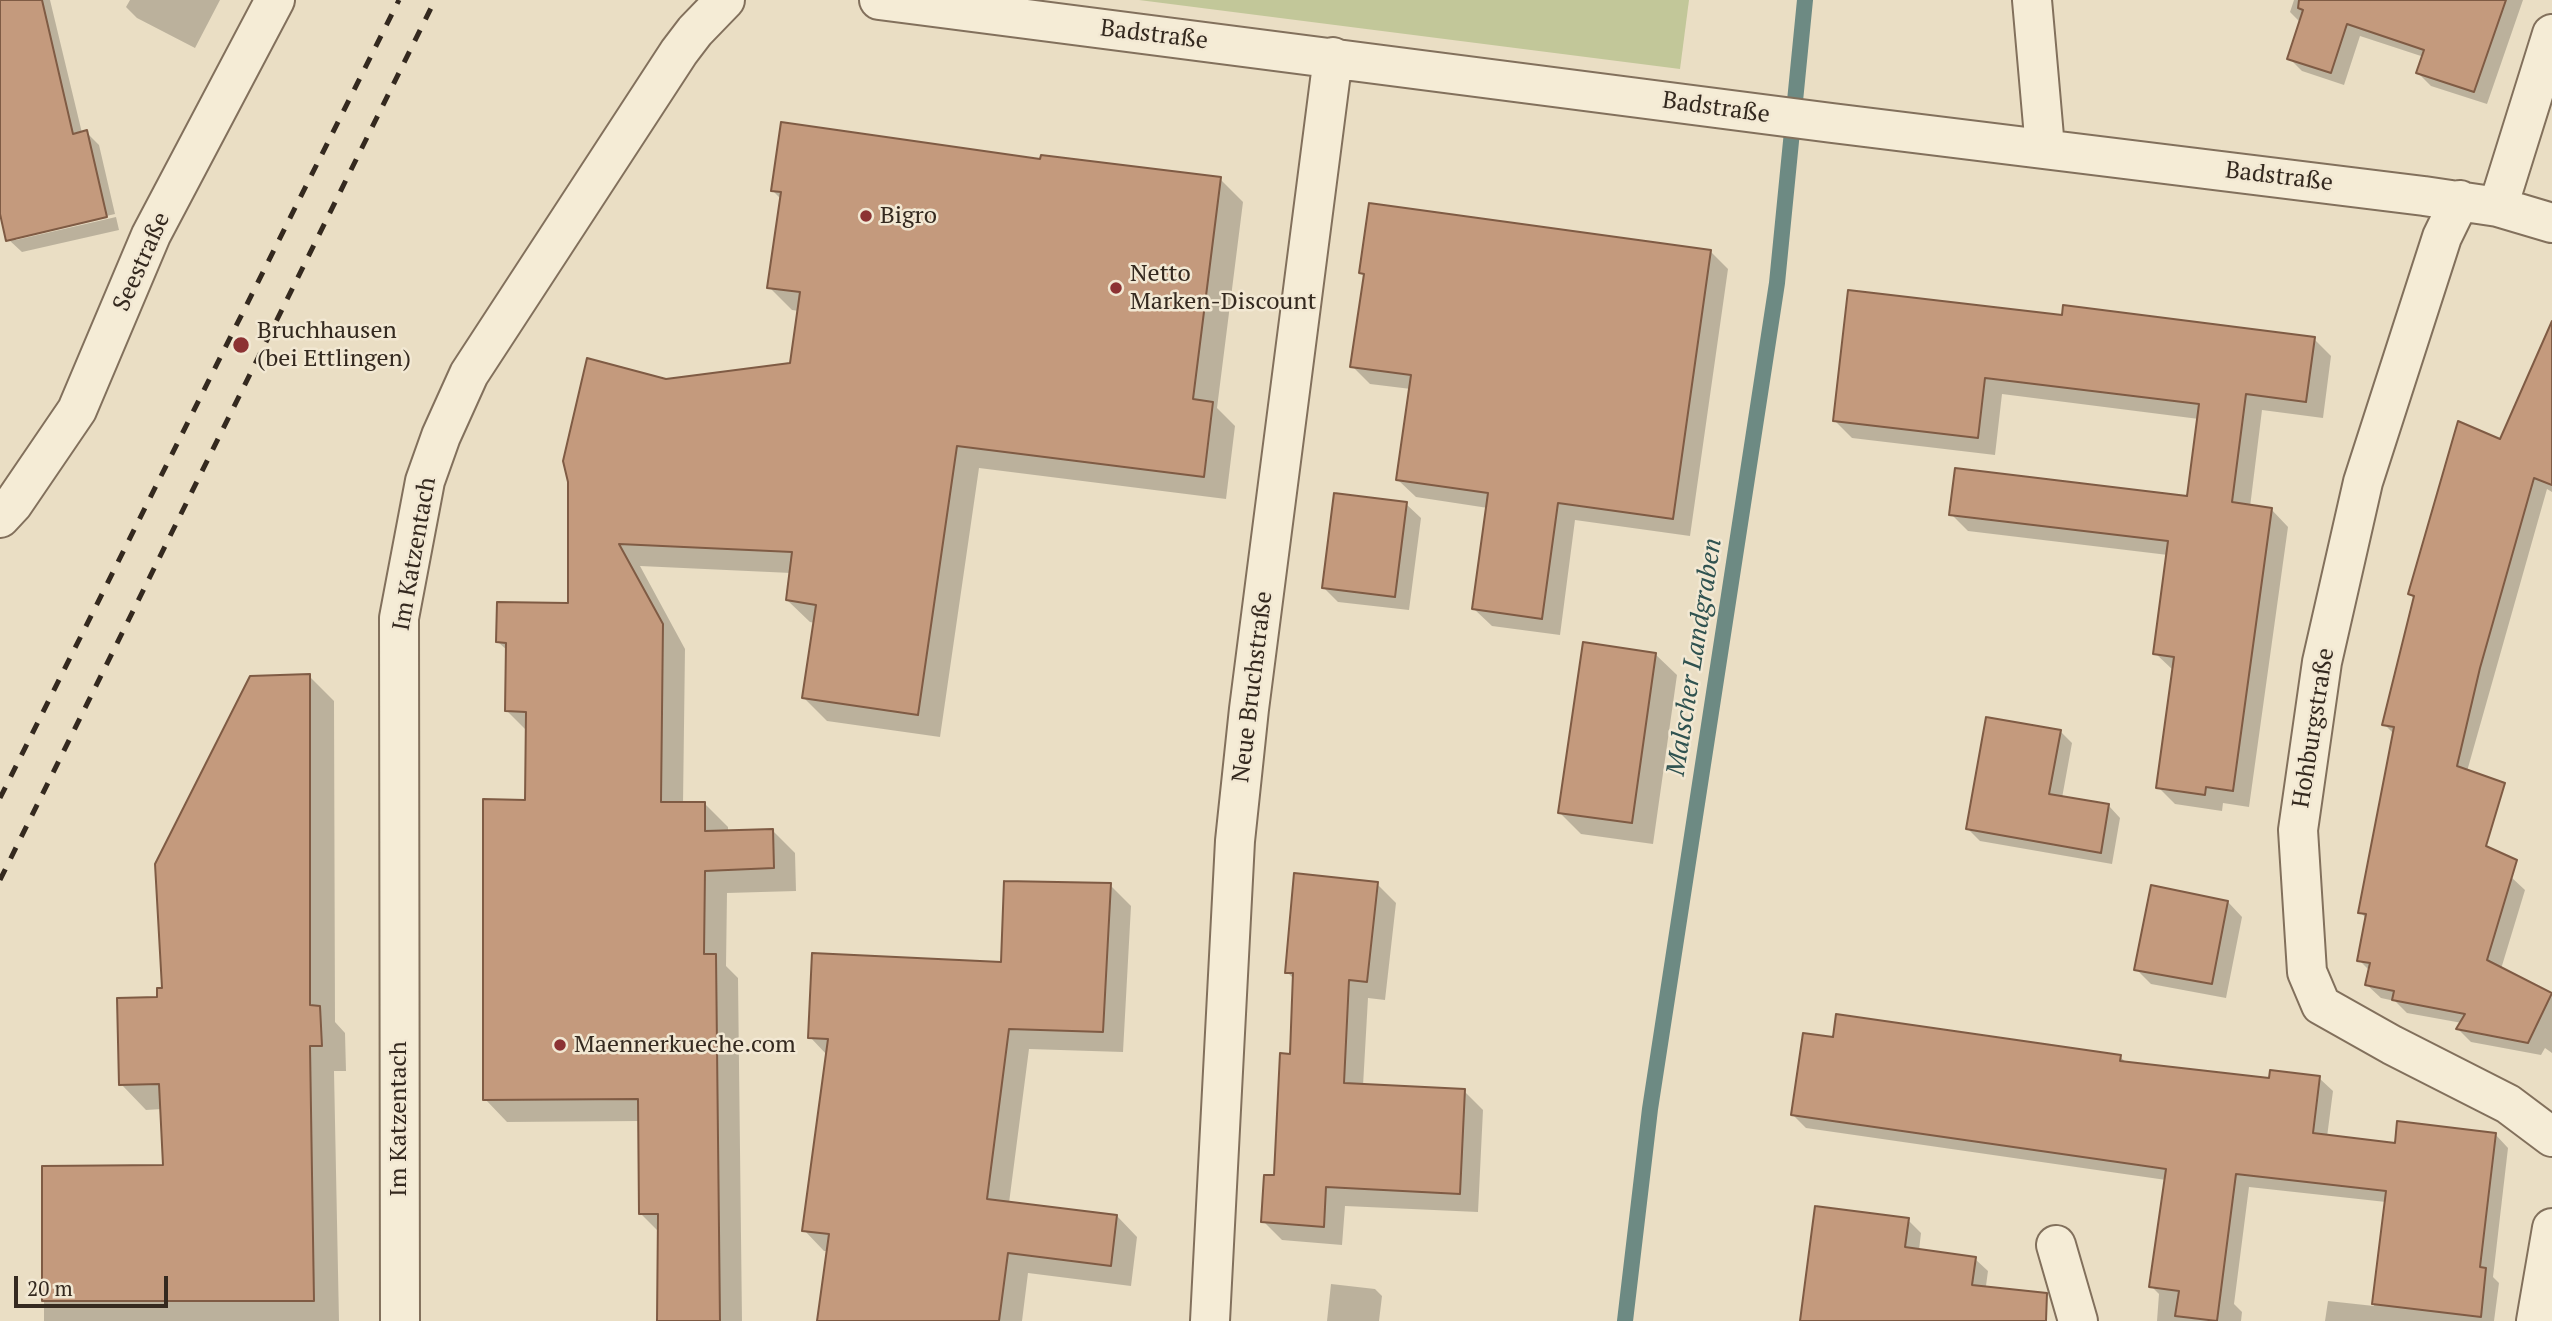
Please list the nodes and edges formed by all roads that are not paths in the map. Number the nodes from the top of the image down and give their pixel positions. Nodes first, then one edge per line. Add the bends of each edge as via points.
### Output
1 (275, 0) edge
2 (725, 0) edge
3 (879, 0) edge
4 (2032, 0) edge
5 (2552, 34) edge
6 (1333, 57) junction
7 (2045, 148) junction
8 (2460, 200) junction
9 (2498, 207) junction
10 (2552, 223) edge
11 (4, 503) edge
12 (2552, 1137) edge
13 (2552, 1228) edge
14 (2056, 1245) dead end
15 (400, 1321) edge
16 (1210, 1321) edge
17 (2078, 1321) edge
18 (2536, 1321) edge

1 - 11 street, Seestraße via 151,235 77,410
2 - 15 street, Im Katzentach via 679,52 469,373 425,481 399,618
3 - 6 street, Badstraße
4 - 7 street
5 - 9 street
6 - 7 street, Badstraße
6 - 16 street, Neue Bruchstraße via 1235,841
7 - 8 street, Badstraße
8 - 9 street, Badstraße
8 - 12 street, Hohburgstraße via 2442,237 2363,481 2322,662 2298,830 2307,972 2320,1005 2508,1104
9 - 10 street, Badstraße
13 - 18 street
14 - 17 street

